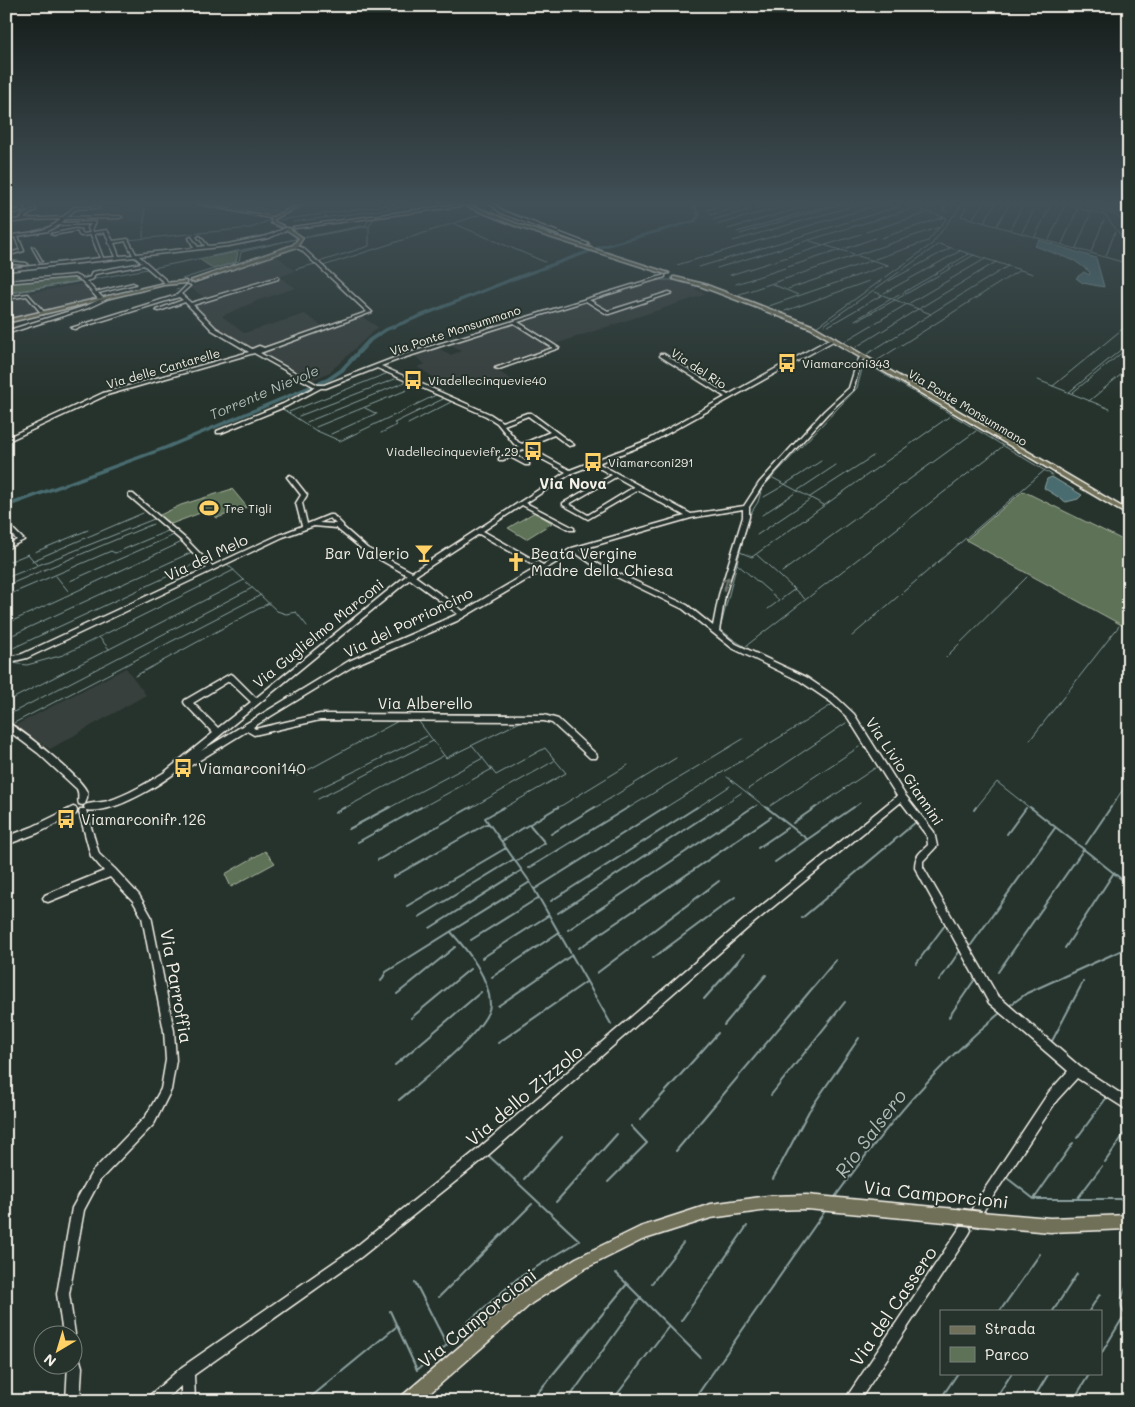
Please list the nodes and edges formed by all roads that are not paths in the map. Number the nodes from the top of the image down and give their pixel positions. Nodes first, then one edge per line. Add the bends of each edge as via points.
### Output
1 (32, 267) edge
2 (129, 267) edge
3 (147, 267) edge
4 (236, 267) edge
5 (321, 267) edge
6 (643, 267) edge
7 (6, 270) edge
8 (664, 276) junction
9 (277, 278) dead end
10 (84, 281) junction
11 (6, 282) edge
12 (167, 283) junction
13 (133, 284) dead end
14 (184, 284) junction
15 (158, 285) junction
16 (95, 293) junction
17 (670, 293) dead end
18 (180, 295) junction
19 (6, 298) edge
20 (109, 298) junction
21 (101, 299) junction
22 (586, 300) junction
23 (186, 301) junction
24 (190, 305) junction
25 (158, 310) dead end
26 (43, 313) junction
27 (6, 322) edge
28 (515, 322) junction
29 (73, 328) dead end
30 (6, 332) edge
31 (833, 339) junction
32 (256, 353) junction
33 (662, 355) dead end
34 (863, 357) junction
35 (386, 363) junction
36 (378, 366) junction
37 (498, 368) dead end
38 (370, 369) junction
39 (385, 370) junction
40 (298, 381) dead end
41 (318, 386) junction
42 (726, 396) junction
43 (501, 424) junction
44 (219, 432) dead end
45 (553, 433) junction
46 (6, 440) edge
47 (571, 446) dead end
48 (522, 447) junction
49 (509, 454) junction
50 (500, 459) dead end
51 (594, 463) junction
52 (528, 464) dead end
53 (570, 472) junction
54 (616, 475) junction
55 (290, 477) dead end
56 (639, 487) junction
57 (131, 495) dead end
58 (522, 503) junction
59 (746, 507) junction
60 (1129, 514) edge
61 (690, 516) junction
62 (6, 525) edge
63 (309, 526) junction
64 (572, 529) dead end
65 (480, 532) junction
66 (6, 548) edge
67 (574, 549) junction
68 (542, 567) junction
69 (211, 568) junction
70 (411, 576) junction
71 (462, 614) junction
72 (716, 631) junction
73 (6, 661) edge
74 (255, 702) junction
75 (6, 724) edge
76 (240, 724) junction
77 (216, 738) junction
78 (593, 756) dead end
79 (902, 796) junction
80 (81, 808) junction
81 (6, 841) edge
82 (112, 872) junction
83 (48, 898) dead end
84 (1076, 1071) junction
85 (1129, 1106) edge
86 (980, 1214) junction
87 (1129, 1222) edge
88 (965, 1230) dead end
89 (68, 1324) edge
90 (187, 1372) junction
91 (75, 1374) edge
92 (73, 1401) edge
93 (154, 1401) edge
94 (188, 1401) edge
95 (409, 1401) edge
96 (851, 1401) edge

1 - 7 street
2 - 10 street via 93,273 92,278
3 - 12 street
4 - 14 main road
5 - 32 street via 370,312
6 - 8 main road
8 - 22 street, Via Ponte Monsummano
8 - 31 main road, Via Ponte Monsummano via 678,277 798,320
9 - 24 street
10 - 11 street via 78,276 68,275
10 - 16 street
12 - 14 main road
12 - 15 main road
13 - 16 street
14 - 15 main road
14 - 18 street
15 - 20 main road
16 - 21 street
17 - 22 street via 608,313
18 - 23 street
18 - 29 street
19 - 26 street via 28,295
20 - 21 main road
20 - 30 street
21 - 26 main road
22 - 28 street, Via Ponte Monsummano
23 - 24 street
23 - 25 street
24 - 32 street via 221,332
26 - 27 main road
28 - 35 street, Via Ponte Monsummano
28 - 37 street via 557,348
31 - 34 main road, Via Ponte Monsummano
31 - 42 street, Via Guglielmo Marconi
32 - 40 street
32 - 41 street
32 - 46 street, Via delle Cantarelle via 105,394
33 - 42 street, Via del Rio
34 - 59 street via 851,389 760,484
34 - 60 main road, Via Ponte Monsummano
35 - 36 street, Via Ponte Monsummano
35 - 39 street
36 - 38 street, Via Ponte Monsummano
36 - 39 street
38 - 39 street
38 - 41 street, Via Ponte Monsummano via 328,386
39 - 43 street
41 - 44 street, Via Ponte Monsummano via 285,405
42 - 51 street, Via Guglielmo Marconi via 650,441
43 - 45 street via 529,414
43 - 48 street
45 - 47 street
45 - 48 street
48 - 49 street
48 - 53 street
49 - 50 street
49 - 52 street
51 - 53 street, Via Guglielmo Marconi
51 - 54 street
53 - 58 street, Via Guglielmo Marconi
54 - 56 street
54 - 56 street via 565,504 588,517
55 - 63 street via 304,495 299,503
56 - 61 street
57 - 69 street
58 - 64 street
58 - 65 street, Via Guglielmo Marconi
59 - 61 street, Via del Porrioncino
72 -> 59 street via 722,595 746,517
61 - 67 street, Via del Porrioncino
62 - 66 street via 21,540
63 - 69 street, Via del Melo
63 - 70 street, Via del Melo via 330,524 342,527 365,549
65 - 68 street
65 - 70 street, Via Guglielmo Marconi
67 - 68 street, Via del Porrioncino
67 - 72 street, Via Livio Giannini via 598,566 684,607
68 - 71 street, Via del Porrioncino
69 - 73 street, Via del Melo via 32,652
70 - 71 street, Via del Melo
70 - 74 street, Via Guglielmo Marconi
71 - 76 street, Via del Porrioncino via 352,663
72 - 79 street, Via Livio Giannini via 742,650 803,679 834,700 851,716
74 - 76 street, Via Guglielmo Marconi
74 - 77 street via 230,677 188,702
75 - 80 street, Via Parroffia via 42,751 81,788
76 - 77 street, Via del Porrioncino
76 - 78 street, Via Alberello via 254,732 320,717 544,718 555,721
77 - 80 street, Via del Porrioncino via 168,774 125,797
79 - 84 street, Via Livio Giannini via 934,841 919,860 919,868 985,988 996,1003
79 - 90 street, Via dello Zizzolo via 748,923 482,1153 357,1253
80 - 81 street
80 - 82 street, Via Parroffia via 91,850
82 - 83 street
82 - 89 street, Via Parroffia via 136,898 146,916 169,1031 170,1060 166,1090 150,1120 96,1176 78,1208 63,1294
84 - 85 street, Via Livio Giannini
84 - 86 street via 1053,1096
86 - 87 main road, Via Camporcioni via 1050,1225
86 - 95 main road, Via Camporcioni, bridge via 956,1216 807,1202 768,1203 711,1211 640,1234 582,1263 527,1298
88 - 96 street, Via del Cassero
90 - 93 street, Via dello Zizzolo
90 - 94 street
91 - 92 street

